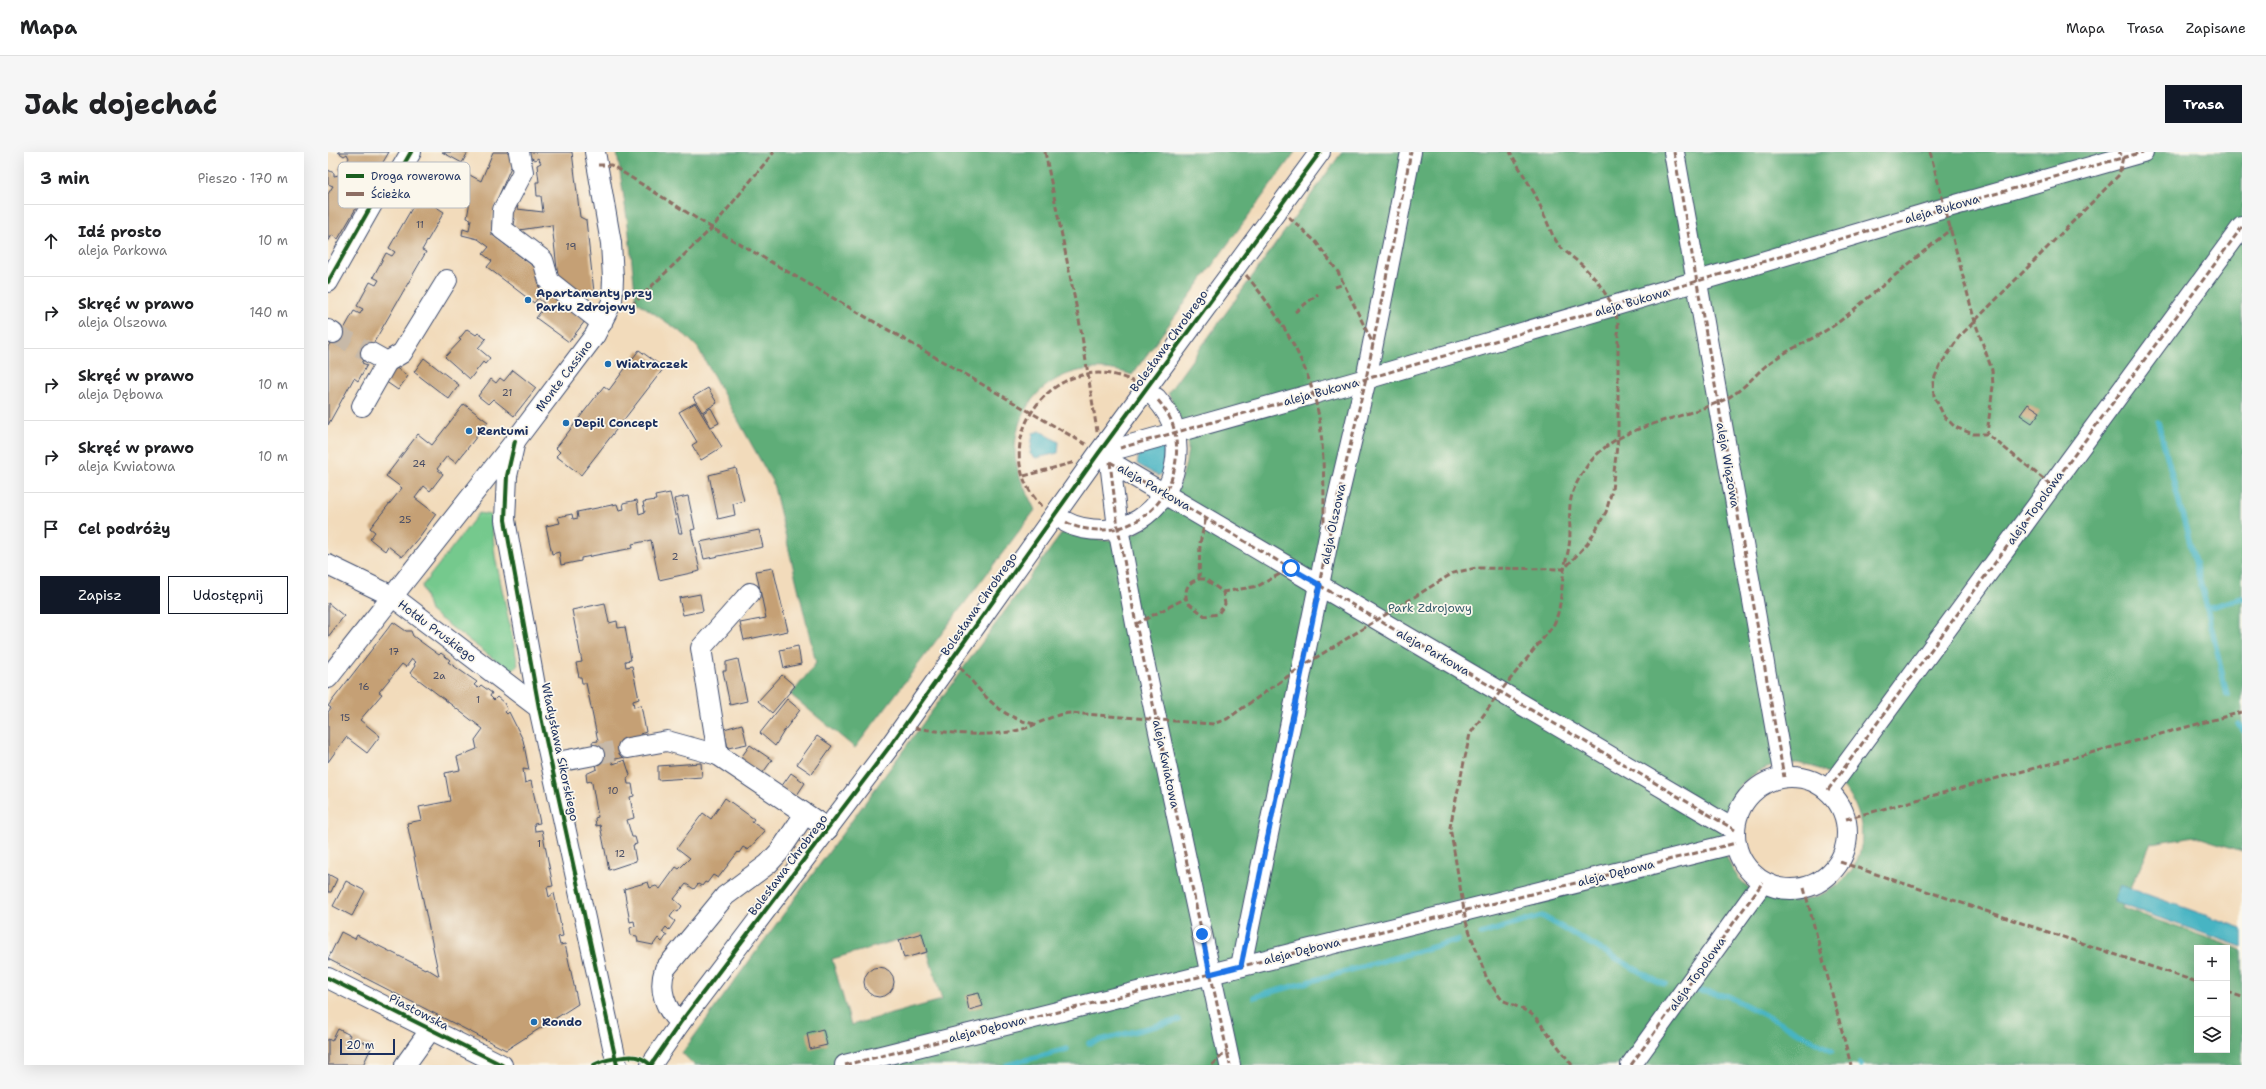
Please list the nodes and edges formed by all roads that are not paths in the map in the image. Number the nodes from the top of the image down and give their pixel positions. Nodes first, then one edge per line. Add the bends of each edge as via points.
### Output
1 (411, 152) edge
2 (519, 152) edge
3 (595, 152) edge
4 (1320, 152) edge
5 (1411, 152) edge
6 (1674, 152) edge
7 (2143, 152) edge
8 (405, 162) edge
9 (370, 208) edge
10 (2242, 227) edge
11 (447, 280) dead end
12 (328, 282) edge
13 (1696, 282) junction
14 (602, 322) junction
15 (1366, 379) junction
16 (1156, 398) dead end
17 (362, 406) dead end
18 (1175, 432) junction
19 (515, 441) junction
20 (1115, 455) junction
21 (1165, 494) junction
22 (1066, 522) dead end
23 (1118, 528) junction
24 (328, 565) edge
25 (1320, 585) junction
26 (750, 593) dead end
27 (392, 596) junction
28 (328, 678) edge
29 (539, 708) junction
30 (628, 748) tunnel mouth
31 (594, 755) tunnel mouth
32 (718, 755) junction
33 (552, 763) junction
34 (1784, 777) junction
35 (1828, 790) junction
36 (805, 814) junction
37 (828, 829) junction
38 (1735, 837) junction
39 (1763, 882) junction
40 (1241, 966) junction
41 (1210, 974) junction
42 (328, 978) edge
43 (680, 1023) junction
44 (431, 1029) junction
45 (405, 1065) edge
46 (502, 1065) edge
47 (617, 1065) edge
48 (651, 1065) edge
49 (845, 1065) edge
50 (1230, 1065) edge
51 (1631, 1065) edge

1 - 8 street
2 - 14 street via 524,172 503,210 502,229 543,260 549,281
3 - 14 street, Monte Cassino via 611,244 613,278 612,302
4 - 37 street, Bolesława Chrobrego via 1098,454
5 - 15 street, aleja Olszowa
6 - 13 street, aleja Wiązowa
7 - 13 street, aleja Bukowa
9 - 12 street
10 - 35 street, aleja Topolowa
11 - 17 street via 402,353 379,357
13 - 15 street, aleja Bukowa
13 - 34 street, aleja Wiązowa
14 - 19 street, Monte Cassino via 595,335
15 - 18 street, aleja Bukowa
15 - 25 street, aleja Olszowa via 1330,530
16 - 18 street via 1167,411
18 - 20 street, aleja Bukowa
18 - 21 street via 1177,464
19 - 27 street, Monte Cassino
19 - 29 street, Władysława Sikorskiego via 507,476 505,520
20 - 21 street, aleja Parkowa
20 - 23 street, aleja Kwiatowa
21 - 23 street via 1147,514
21 - 25 street, aleja Parkowa
22 - 23 street via 1091,530
23 - 41 street, aleja Kwiatowa
24 - 27 street, Hołdu Pruskiego
25 - 38 street, aleja Parkowa
25 - 40 street, aleja Olszowa
26 - 32 street via 701,648
27 - 28 street, Monte Cassino
27 - 29 street, Hołdu Pruskiego
29 - 33 street, Władysława Sikorskiego
30 - 32 street via 668,741
31 - 33 street
32 - 36 street
33 - 47 street, Władysława Sikorskiego
34 - 35 street via 1814,781
34 - 38 street via 1769,781 1755,789 1745,801 1738,814
35 - 39 street via 1836,798 1846,819 1846,849 1840,862 1825,879 1804,888 1776,888
36 - 37 street
36 - 43 street via 780,851 768,864 725,896 665,969 662,979 663,996 670,1014
37 - 43 street, Bolesława Chrobrego
38 - 39 street via 1741,859 1750,872
38 - 40 street, aleja Dębowa
39 - 51 street, aleja Topolowa
40 - 41 street, aleja Dębowa
41 - 49 street, aleja Dębowa
41 - 50 street, aleja Kwiatowa
42 - 44 street, Piastowska
43 - 48 street, Bolesława Chrobrego
44 - 45 street
44 - 46 street, Piastowska

